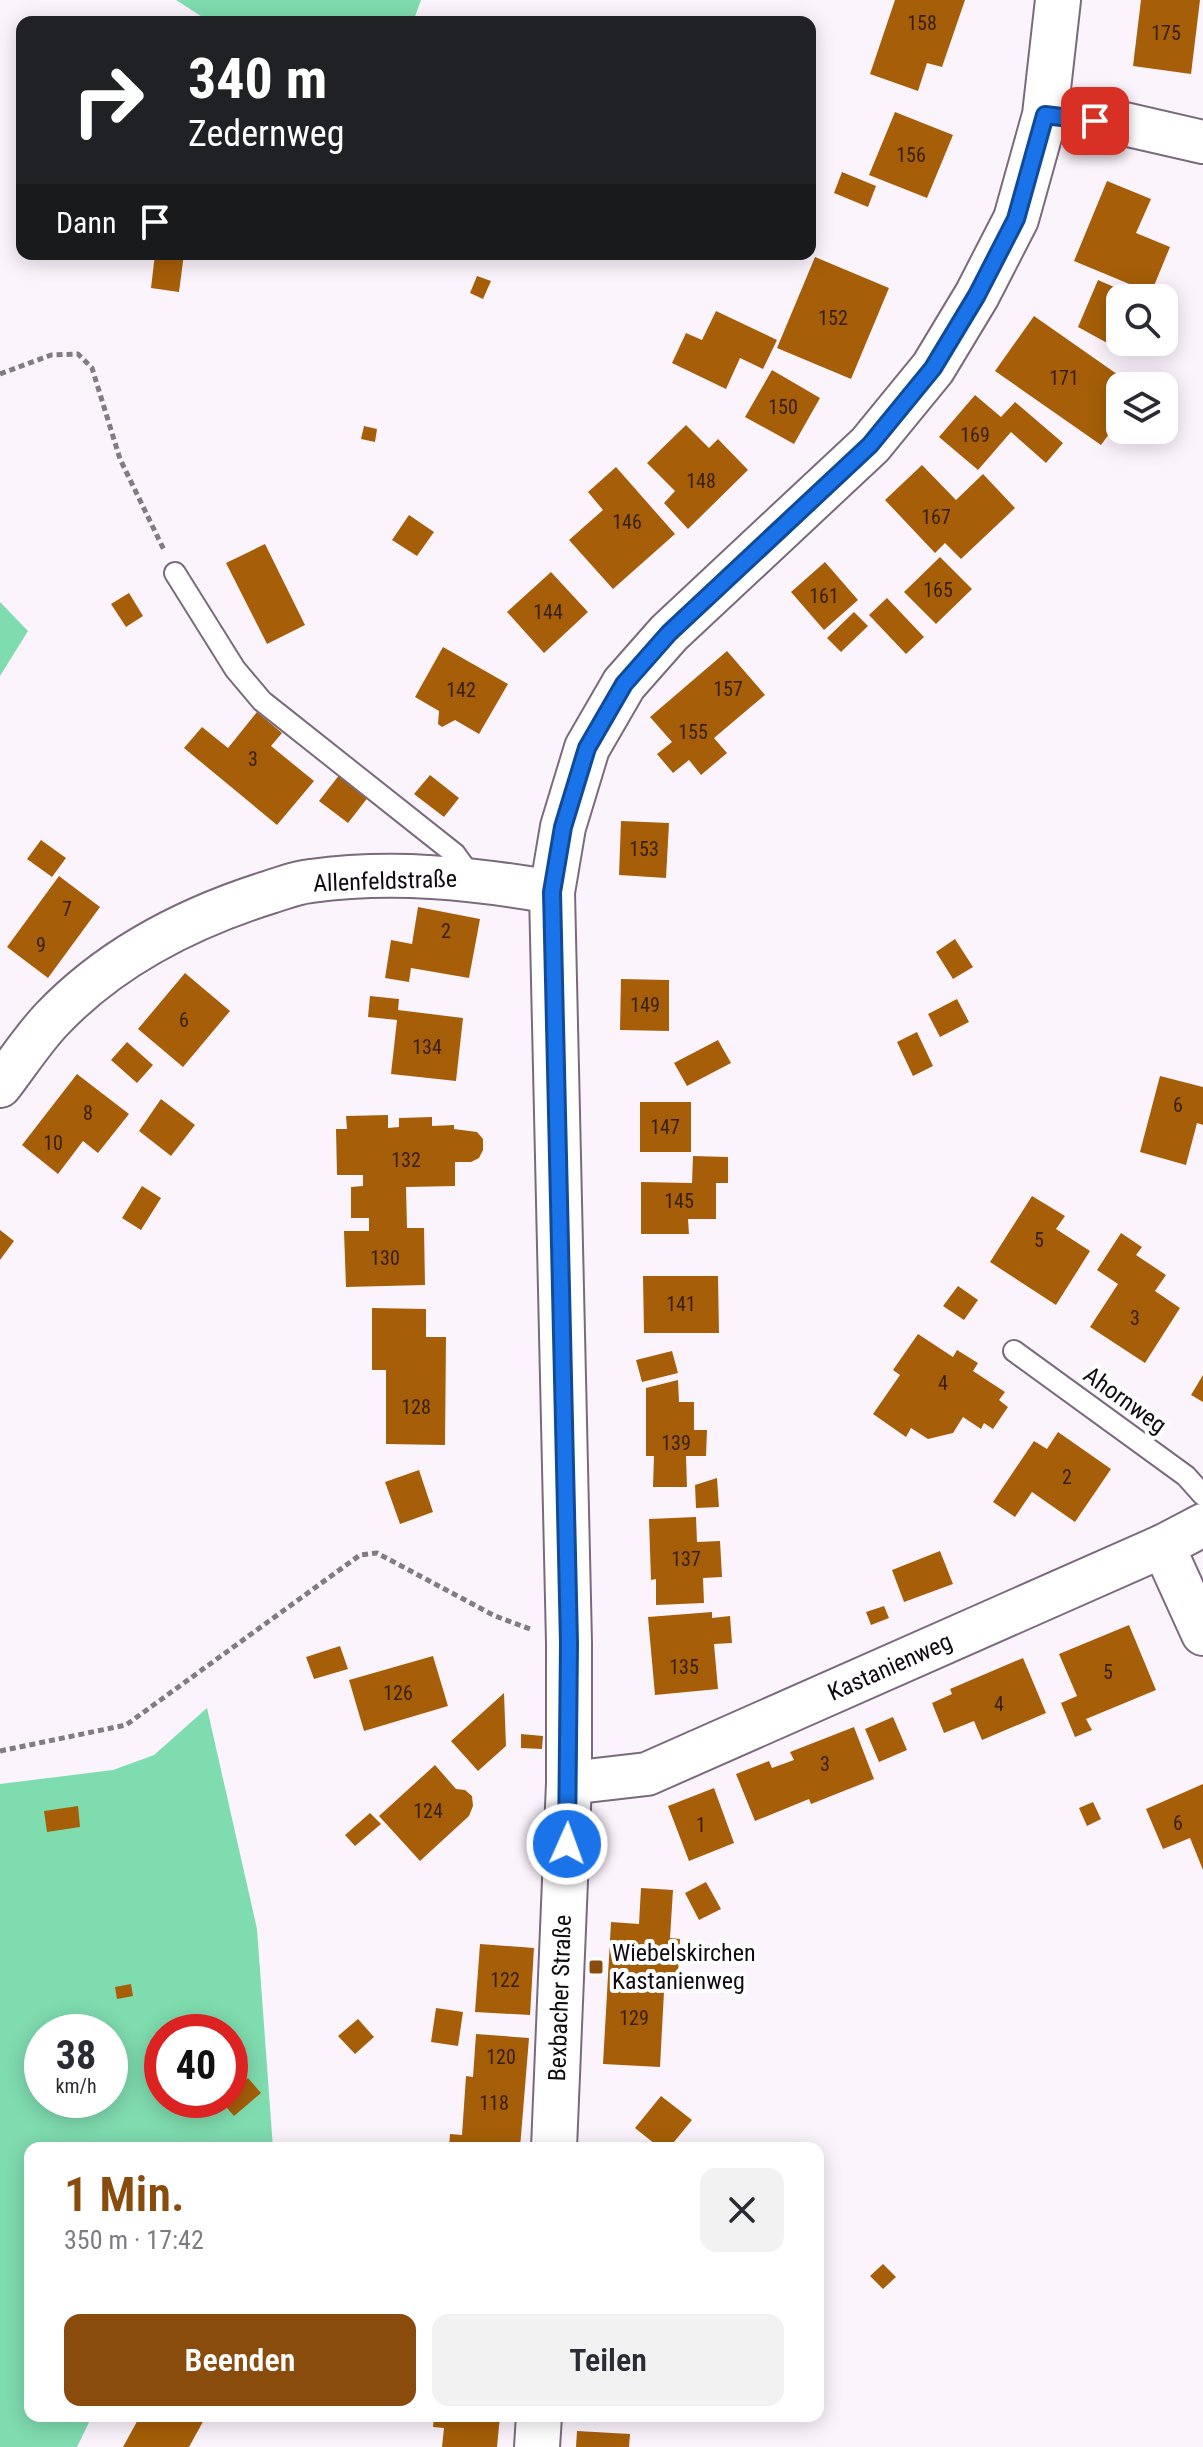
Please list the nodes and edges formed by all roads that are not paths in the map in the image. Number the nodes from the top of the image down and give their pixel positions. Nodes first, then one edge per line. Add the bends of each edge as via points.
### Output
1 (1058, 0) edge
2 (1045, 115) junction
3 (1203, 142) edge
4 (175, 573) road end
5 (473, 879) junction
6 (552, 892) junction
7 (0, 1086) edge
8 (1014, 1351) dead end
9 (1203, 1495) edge
10 (1203, 1525) edge
11 (1163, 1546) junction
12 (1203, 1634) edge
13 (569, 1783) junction
14 (554, 2142) edge
15 (539, 2422) edge
16 (537, 2447) edge

1 - 2 street, Bexbacher Straße
2 - 3 street via 1120,123
2 - 6 street, Bexbacher Straße via 1016,219 933,368 870,445 669,633 624,684 587,748 563,827
4 - 5 lane via 235,669 262,701 455,854
5 - 6 street, Allenfeldstraße
5 - 7 street, Allenfeldstraße via 308,881 235,903 164,935 103,974 52,1019
6 - 13 street, Bexbacher Straße
8 - 9 lane, Ahornweg via 1186,1476
10 - 11 street, Kastanienweg
11 - 12 street
11 - 13 street, Kastanienweg via 647,1774
13 - 14 street, Bexbacher Straße
15 - 16 street

